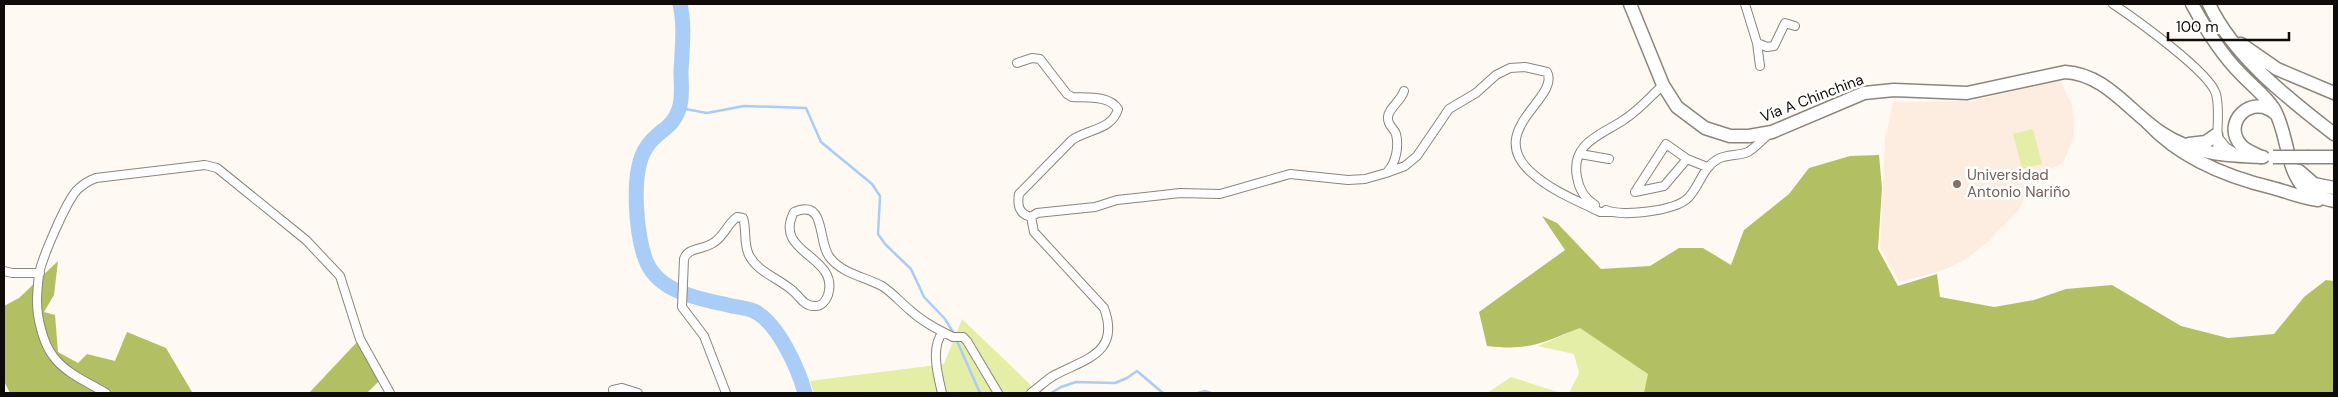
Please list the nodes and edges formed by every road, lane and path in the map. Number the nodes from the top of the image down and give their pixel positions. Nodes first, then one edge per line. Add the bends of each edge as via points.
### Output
1 (1630, 4) edge
2 (1745, 4) edge
3 (2113, 4) edge
4 (2188, 4) edge
5 (2209, 4) edge
6 (2121, 7) edge
7 (2195, 9) edge
8 (2221, 25) junction
9 (1795, 26) dead end
10 (1758, 43) junction
11 (1017, 63) dead end
12 (1760, 66) dead end
13 (1663, 85) junction
14 (1404, 91) dead end
15 (2334, 93) edge
16 (2279, 119) junction
17 (2148, 123) junction
18 (1772, 132) junction
19 (2334, 134) edge
20 (2216, 135) junction
21 (2182, 144) junction
22 (1580, 154) junction
23 (2218, 155) junction
24 (2245, 157) junction
25 (2267, 157) junction
26 (2334, 158) edge
27 (1609, 159) dead end
28 (1687, 160) junction
29 (2292, 164) junction
30 (1707, 167) junction
31 (1386, 173) junction
32 (2334, 188) edge
33 (2334, 201) edge
34 (1610, 212) junction
35 (1032, 217) junction
36 (4, 271) edge
37 (40, 273) junction
38 (943, 332) junction
39 (613, 390) dead end
40 (106, 393) edge
41 (390, 393) edge
42 (638, 393) edge
43 (726, 393) edge
44 (942, 393) edge
45 (998, 393) edge
46 (1031, 393) edge

1 - 13 main road, Vía A Chinchina
2 - 10 street
3 - 6 street
4 - 7 street
5 - 8 main road
6 - 20 street via 2213,84 2218,104
7 - 16 main road via 2229,61 2268,100
8 - 15 main road via 2277,69
8 - 19 main road via 2241,54
9 - 10 street via 1785,23 1774,46
10 - 12 street
11 - 35 street via 1040,59 1066,94 1108,101 1118,109 1111,123 1072,140 1019,194 1020,209 1024,215
13 - 18 main road, Vía A Chinchina via 1677,107 1705,128 1730,136
13 - 22 street via 1625,119 1593,138
14 - 31 street via 1402,100 1387,119 1396,135 1396,150 1394,164
16 - 25 main road via 2262,106 2248,108 2238,117 2235,131 2240,144
16 - 29 main road
17 - 18 main road, Vía A Chinchina via 2094,80 2076,72 2065,72 1967,93 1894,90 1864,93
17 - 21 main road
17 - 33 main road via 2171,146 2199,162 2266,187 2306,198
18 - 30 street via 1748,152 1719,158
20 - 21 main road via 2206,142
20 - 23 street
20 - 24 street via 2226,147
21 - 23 main road
22 - 27 street
22 - 34 street via 1576,173 1580,189 1590,202
23 - 24 main road
24 - 25 main road
25 - 26 main road, bridge
28 - 28 street via 1664,186 1635,192 1666,144
28 - 30 street
29 - 32 main road via 2314,184
29 - 33 main road via 2306,190
30 - 34 street via 1688,198 1680,204 1655,211
31 - 34 street via 1406,166 1417,156 1448,109 1476,93 1496,75 1510,68 1539,69 1547,72 1550,84 1516,134 1514,147 1518,158 1545,183 1600,212
31 - 35 street via 1348,180 1290,174 1220,194 1180,193 1117,200 1095,207 1037,213
35 - 46 street via 1034,232 1104,308 1108,334 1104,346 1094,356 1052,377
36 - 37 street
37 - 40 street via 37,302 46,345 53,357 74,374
37 - 41 street via 61,221 85,182 205,165 217,168 306,240 340,276 360,339
38 - 43 street via 921,319 880,285 837,265 825,250 819,218 814,212 801,209 794,212 790,231 798,248 820,265 828,278 827,297 823,304 816,307 808,305 750,257 746,248 746,225 743,218 737,217 716,242 686,253 684,270 682,306 704,336
38 - 44 street via 939,337 937,357
38 - 45 street via 967,341
39 - 42 street via 622,388

